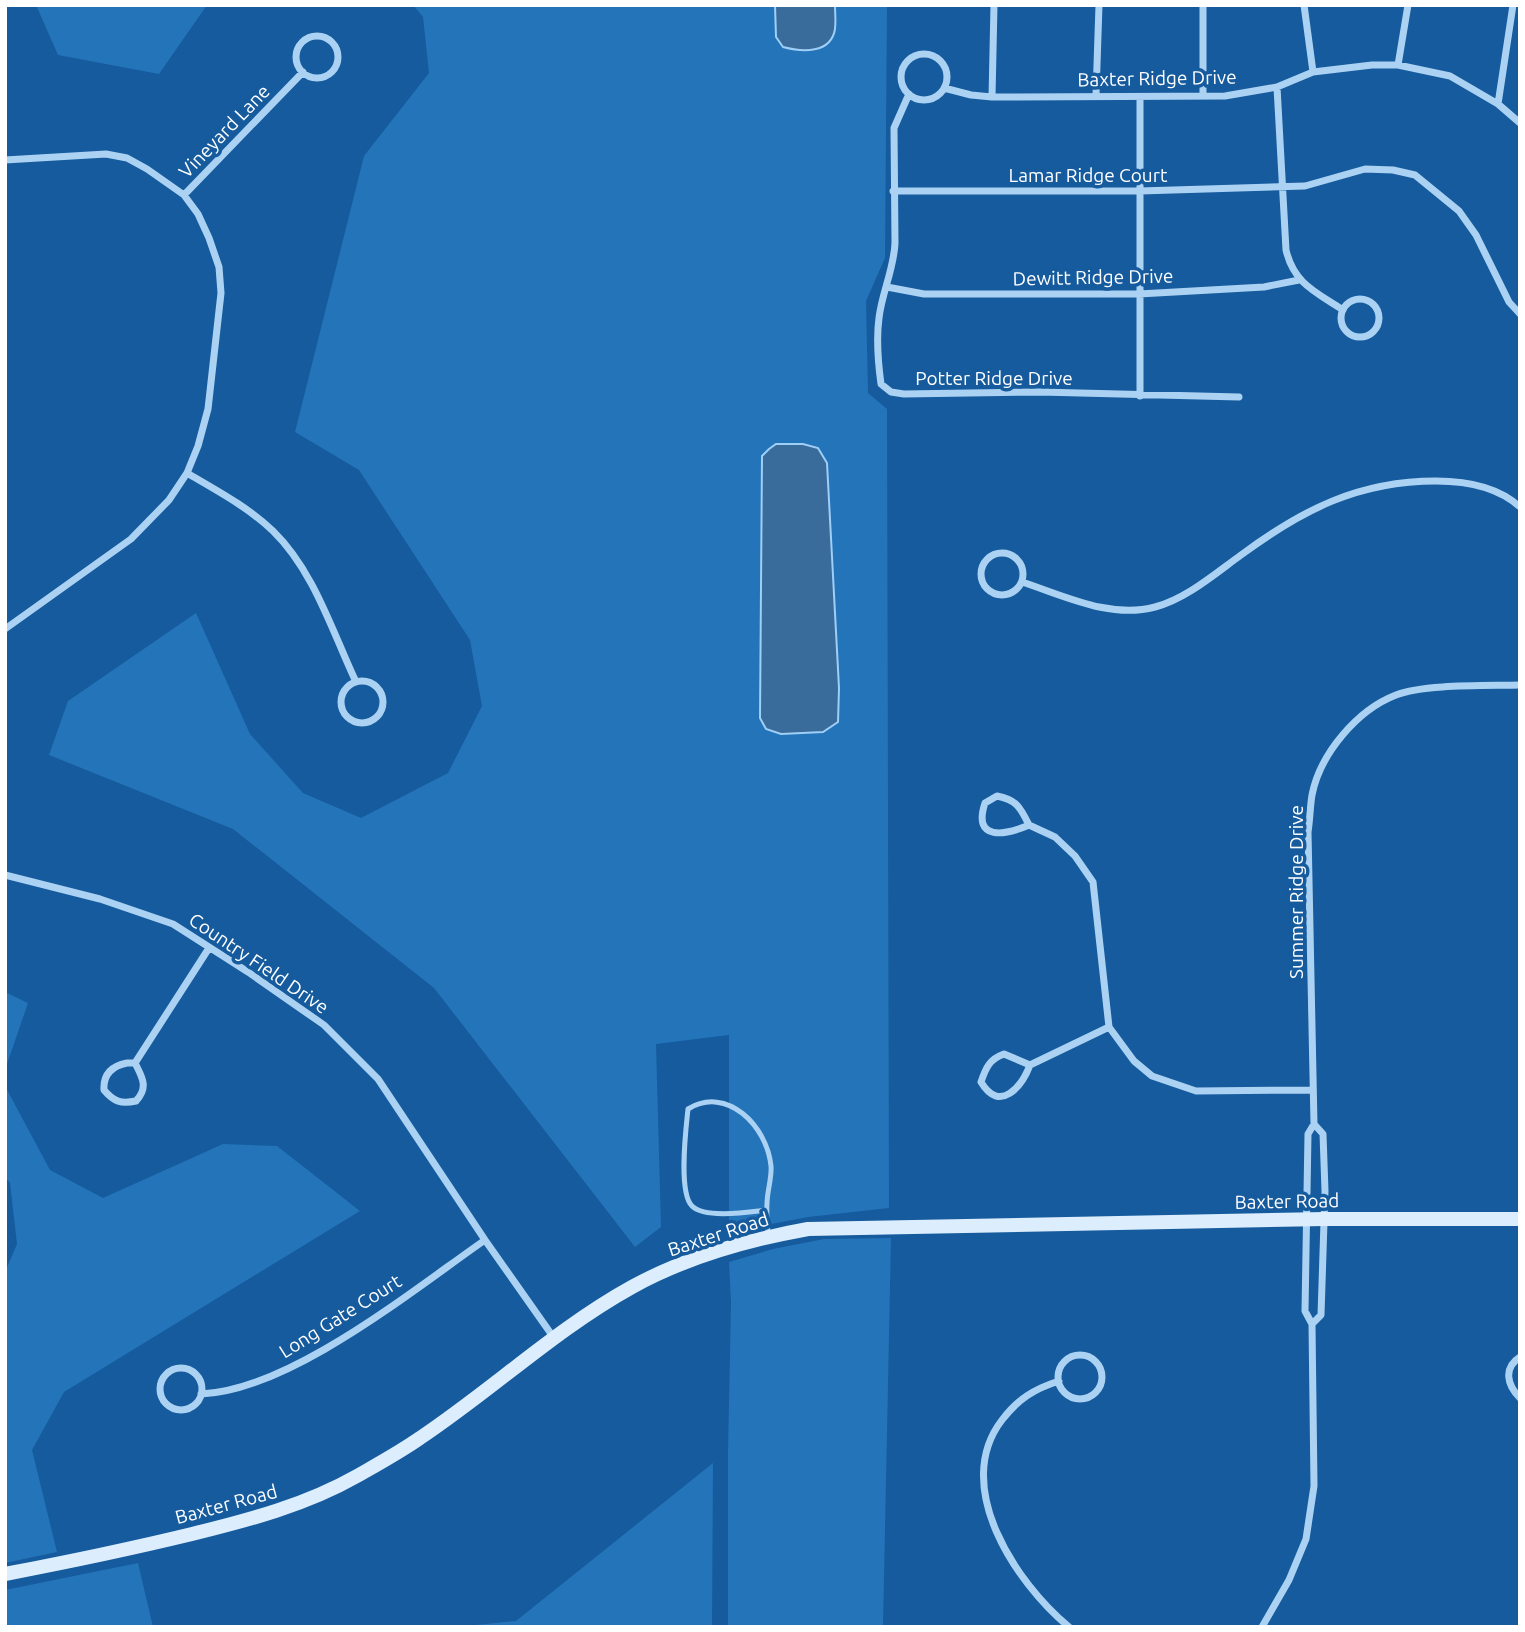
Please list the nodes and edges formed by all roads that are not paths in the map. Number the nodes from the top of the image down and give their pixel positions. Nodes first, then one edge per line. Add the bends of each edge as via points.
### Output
1 (994, 5) edge
2 (1099, 5) edge
3 (1203, 5) edge
4 (1304, 5) edge
5 (1408, 5) edge
6 (1513, 5) edge
7 (1398, 65) junction
8 (303, 72) junction
9 (1313, 72) junction
10 (1277, 87) junction
11 (944, 88) junction
12 (909, 94) junction
13 (1203, 94) junction
14 (1096, 95) junction
15 (992, 97) junction
16 (1140, 97) junction
17 (1498, 104) junction
18 (1520, 123) edge
19 (5, 160) edge
20 (1283, 187) junction
21 (894, 191) junction
22 (1140, 191) junction
23 (184, 195) junction
24 (1299, 280) junction
25 (887, 286) junction
26 (1139, 294) junction
27 (1343, 310) junction
28 (1520, 314) edge
29 (1140, 396) junction
30 (1239, 397) dead end
31 (187, 473) junction
32 (1520, 507) edge
33 (1022, 582) junction
34 (5, 629) edge
35 (356, 682) junction
36 (1520, 685) edge
37 (1029, 825) junction
38 (5, 875) edge
39 (209, 948) junction
40 (1109, 1027) junction
41 (135, 1063) junction
42 (1030, 1065) junction
43 (1312, 1090) junction
44 (1314, 1124) junction
45 (767, 1210) junction
46 (1307, 1219) junction
47 (1325, 1219) junction
48 (1520, 1219) edge
49 (768, 1237) junction
50 (485, 1240) junction
51 (1312, 1324) junction
52 (554, 1338) junction
53 (1520, 1357) edge
54 (1059, 1381) junction
55 (201, 1394) junction
56 (1520, 1398) edge
57 (5, 1574) edge
58 (1067, 1626) edge
59 (1262, 1627) edge

1 - 15 street
2 - 14 street
3 - 13 street
4 - 9 street
5 - 7 street
6 - 17 street
7 - 9 street, Baxter Ridge Drive
7 - 17 street, Baxter Ridge Drive via 1450,76
8 - 8 street via 323,77 334,69 338,55 332,42 320,36 302,42 296,61
8 - 23 street, Vineyard Lane
9 - 10 street, Baxter Ridge Drive
10 - 13 street, Baxter Ridge Drive via 1225,96
10 - 20 street
11 - 12 street, Baxter Ridge Drive via 928,99
11 - 12 street via 944,65 925,54 905,65 902,80
11 - 15 street, Baxter Ridge Drive
12 - 21 street, Potter Ridge Drive via 894,128
13 - 16 street, Baxter Ridge Drive
14 - 15 street, Baxter Ridge Drive
14 - 16 street, Baxter Ridge Drive
16 - 22 street
17 - 18 street, Baxter Ridge Drive
19 - 23 street, Vineyard Lane via 106,154 127,158
20 - 22 street, Lamar Ridge Court
20 - 24 street via 1286,250
20 - 28 street, Lamar Ridge Court via 1305,186 1365,169 1415,175 1459,211
21 - 22 street, Lamar Ridge Court
21 - 25 street, Potter Ridge Drive via 894,261
22 - 26 street
23 - 31 street via 209,238 219,267 221,293 208,409
24 - 26 street, Dewitt Ridge Drive via 1264,287
24 - 27 street
25 - 26 street, Dewitt Ridge Drive via 924,294
25 - 29 street, Potter Ridge Drive via 877,341 881,384 891,392
26 - 29 street
27 - 27 street via 1342,323 1350,334 1366,336 1378,326 1378,311 1368,300 1354,300
29 - 30 street, Potter Ridge Drive
31 - 34 street via 169,500 131,538
31 - 35 street via 250,512 289,549 306,572
32 - 33 street via 1486,487 1455,481 1418,481 1334,499 1297,516 1214,575 1157,607 1122,612
33 - 33 street via 1023,568 1014,556 1001,552 983,564 981,577 993,594 1013,593
35 - 35 street via 342,696 342,709 350,720 370,722 383,706 381,692 370,682
36 - 43 street, Summer Ridge Drive via 1397,695 1347,729 1327,758 1312,793 1308,832
37 - 37 street via 1011,799 996,796 985,803 981,814 989,832 1013,832
37 - 40 street via 1055,836 1093,882
38 - 39 street, Country Field Drive via 138,910
39 - 41 street
39 - 50 street, Country Field Drive via 303,1008 348,1047 378,1079
40 - 42 street
40 - 43 street via 1133,1061 1174,1085 1196,1091
41 - 41 street via 108,1071 104,1090 113,1100 125,1104 141,1096 144,1082
42 - 42 street via 1004,1054 993,1058 981,1082 992,1095 1012,1093
43 - 44 street, Summer Ridge Drive
44 - 46 street, Summer Ridge Drive via 1308,1134
44 - 47 street, Summer Ridge Drive via 1322,1134
45 - 45 lane via 771,1165 752,1122 727,1103 711,1100 688,1108 683,1164 691,1206 719,1213
45 - 49 lane
46 - 47 main road, Baxter Road
46 - 49 main road, Baxter Road via 808,1228
46 - 51 street, Summer Ridge Drive via 1305,1311
47 - 48 main road, Baxter Road
47 - 51 street, Summer Ridge Drive via 1321,1315
49 - 52 main road, Baxter Road via 661,1272
50 - 52 street, Country Field Drive
50 - 55 street, Long Gate Court via 316,1354 242,1386
51 - 59 street, Summer Ridge Drive via 1314,1486 1306,1539
52 - 57 main road, Baxter Road via 421,1438 301,1503 232,1524
53 - 56 street via 1508,1376 1511,1389
54 - 54 street via 1065,1393 1083,1399 1099,1388 1102,1375 1091,1358 1077,1356 1065,1362
54 - 58 street via 1019,1399 993,1432 983,1488 990,1517 1010,1557 1029,1587
55 - 55 street, Long Gate Court via 200,1380 190,1370 170,1371 161,1382 161,1395 175,1409 194,1405

